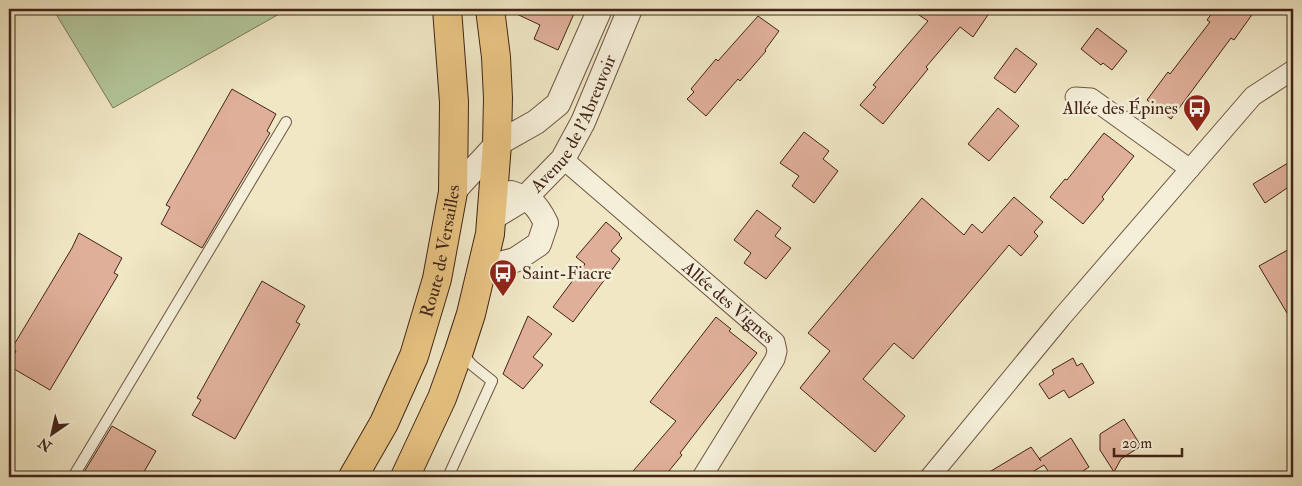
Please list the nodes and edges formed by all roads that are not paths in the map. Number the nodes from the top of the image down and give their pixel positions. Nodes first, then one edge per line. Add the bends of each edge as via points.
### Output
1 (447, 9) edge
2 (490, 9) edge
3 (600, 9) edge
4 (630, 9) edge
5 (1293, 70) edge
6 (1075, 97) dead end
7 (286, 122) dead end
8 (497, 144) junction
9 (564, 159) junction
10 (1190, 168) junction
11 (459, 186) junction
12 (493, 188) junction
13 (525, 198) junction
14 (492, 218) junction
15 (483, 268) junction
16 (460, 351) junction
17 (73, 477) edge
18 (353, 477) edge
19 (405, 477) edge
20 (448, 477) edge
21 (702, 477) edge
22 (930, 477) edge

1 - 11 main road, Route de Versailles
2 - 8 main road via 498,98
3 - 8 street, Avenue de l'Abreuvoir via 558,104 536,122
4 - 9 street, Avenue de l'Abreuvoir
5 - 10 street via 1253,96
6 - 10 street via 1091,98
7 - 17 lane
8 - 11 street, Avenue de l'Abreuvoir
8 - 12 main road
9 - 13 street, Avenue de l'Abreuvoir
9 - 21 street, Allée des Vignes via 775,342 778,351 775,359
10 - 22 street
11 - 12 street
11 - 18 main road, Route de Versailles via 437,279 414,356 384,423
12 - 13 street
12 - 14 main road
13 - 14 street, Avenue de l'Abreuvoir
13 - 15 street via 538,206 546,223 539,244 515,260
14 - 15 main road
15 - 16 main road
16 - 19 main road
16 - 20 lane via 492,381

